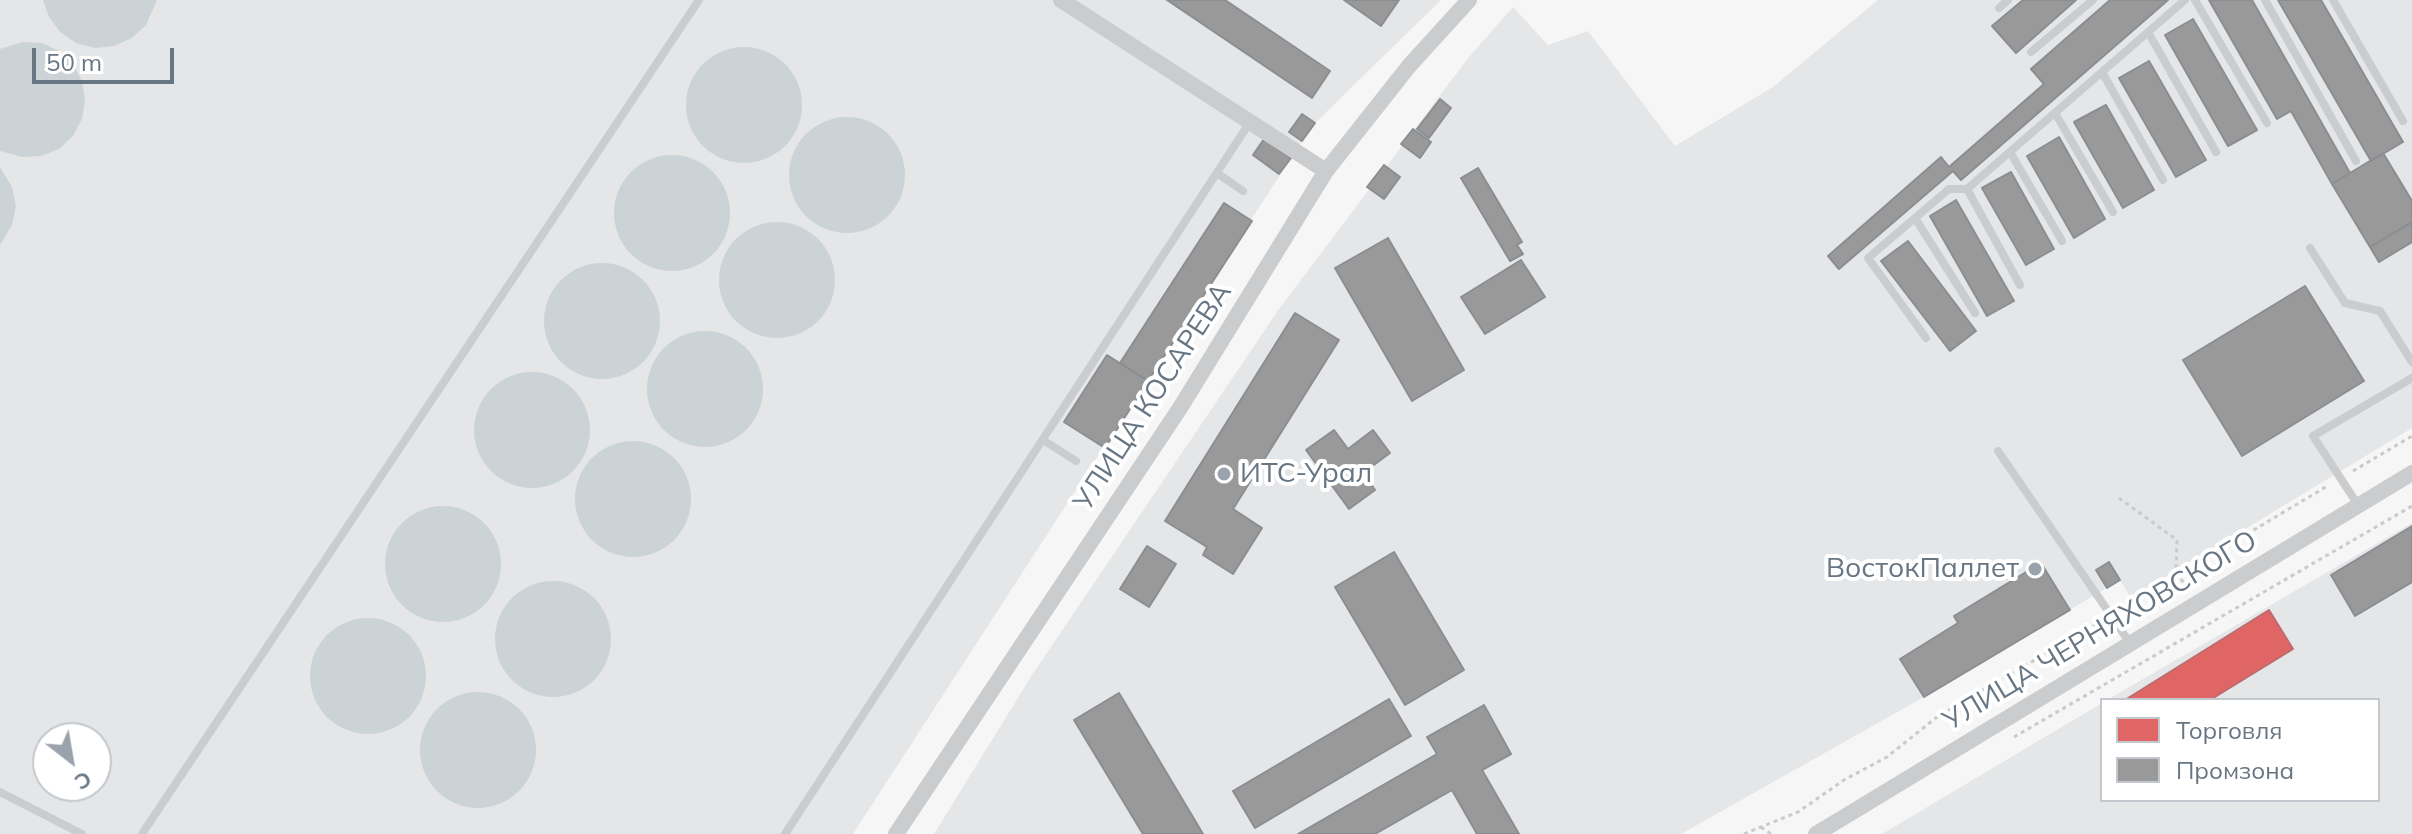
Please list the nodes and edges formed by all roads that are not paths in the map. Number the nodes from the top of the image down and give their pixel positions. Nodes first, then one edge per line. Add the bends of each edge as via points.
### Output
1 (699, 0) edge
2 (1061, 0) edge
3 (1469, 0) edge
4 (2008, 0) edge
5 (2093, 0) edge
6 (2185, 0) edge
7 (2195, 0) edge
8 (2265, 0) edge
9 (2333, 0) edge
10 (1999, 8) dead end
11 (2148, 32) junction
12 (2031, 52) dead end
13 (2102, 72) junction
14 (2055, 113) junction
15 (2403, 121) dead end
16 (1250, 122) junction
17 (2267, 123) dead end
18 (2010, 152) junction
19 (2216, 152) dead end
20 (2356, 161) dead end
21 (1326, 171) junction
22 (1217, 173) junction
23 (2163, 180) dead end
24 (1967, 189) junction
25 (1243, 191) dead end
26 (2113, 212) dead end
27 (1915, 218) junction
28 (2062, 241) dead end
29 (2310, 248) dead end
30 (2020, 285) dead end
31 (1975, 313) dead end
32 (1926, 338) dead end
33 (2412, 362) edge
34 (2412, 378) edge
35 (1043, 440) junction
36 (1998, 451) dead end
37 (1076, 461) dead end
38 (2412, 473) edge
39 (2358, 505) junction
40 (2130, 643) junction
41 (0, 792) edge
42 (82, 834) edge
43 (142, 834) edge
44 (785, 834) edge
45 (896, 834) edge
46 (1816, 834) edge

1 - 43 lane
2 - 16 street
3 - 21 street, УЛИЦА КОСАРЕВА
4 - 10 lane
5 - 12 lane
6 - 11 lane
7 - 17 lane
8 - 20 lane
9 - 15 lane
11 - 13 lane
11 - 19 lane
13 - 14 lane
13 - 23 lane
14 - 18 lane
14 - 26 lane
16 - 21 street
16 - 22 lane
18 - 24 lane
18 - 28 lane
21 - 45 street, УЛИЦА КОСАРЕВА via 1180,408
22 - 25 lane
22 - 35 lane
24 - 27 lane via 1949,189
24 - 30 lane
27 - 31 lane
27 - 32 lane via 1868,258
29 - 33 lane via 2345,303 2380,311
34 - 39 lane via 2313,436
35 - 37 lane
35 - 44 lane
36 - 40 lane
38 - 39 street, УЛИЦА ЧЕРНЯХОВСКОГО
39 - 40 street, УЛИЦА ЧЕРНЯХОВСКОГО
40 - 46 street, УЛИЦА ЧЕРНЯХОВСКОГО
41 - 42 lane

